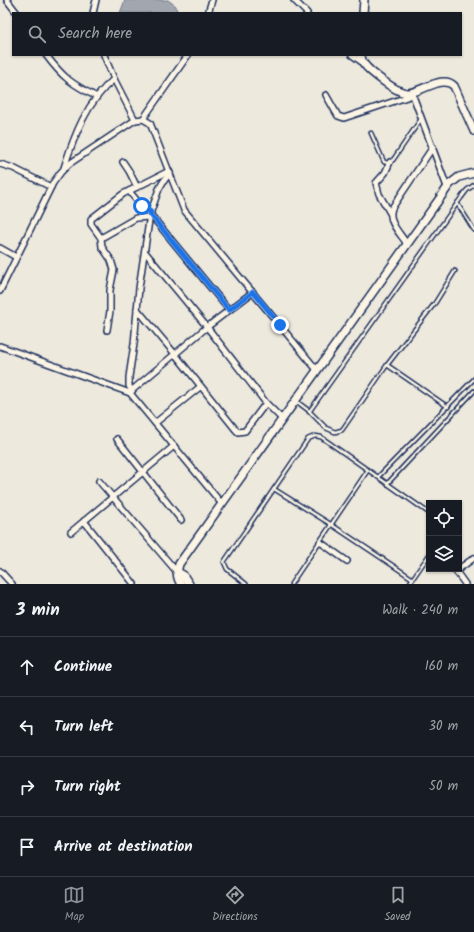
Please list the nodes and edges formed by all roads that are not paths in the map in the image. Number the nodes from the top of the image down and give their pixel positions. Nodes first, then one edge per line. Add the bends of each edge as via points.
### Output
1 (7, 0) edge
2 (96, 0) edge
3 (211, 0) edge
4 (294, 0) edge
5 (364, 0) edge
6 (16, 12) edge
7 (93, 12) edge
8 (208, 12) edge
9 (306, 12) edge
10 (363, 12) edge
11 (47, 56) edge
12 (104, 56) edge
13 (187, 56) edge
14 (353, 56) edge
15 (361, 56) edge
16 (363, 63) junction
17 (114, 79) junction
18 (412, 93) junction
19 (326, 95) dead end
20 (97, 97) junction
21 (143, 118) junction
22 (422, 118) junction
23 (135, 120) junction
24 (474, 131) edge
25 (371, 133) dead end
26 (432, 148) junction
27 (123, 162) dead end
28 (390, 162) junction
29 (0, 164) edge
30 (64, 169) junction
31 (170, 172) junction
32 (474, 173) edge
33 (474, 184) edge
34 (51, 187) junction
35 (137, 187) junction
36 (447, 187) junction
37 (129, 191) junction
38 (457, 203) junction
39 (390, 213) junction
40 (150, 214) junction
41 (474, 230) edge
42 (100, 238) junction
43 (407, 244) junction
44 (0, 248) edge
45 (145, 252) junction
46 (16, 258) junction
47 (455, 271) dead end
48 (0, 291) edge
49 (253, 292) junction
50 (137, 309) junction
51 (229, 310) junction
52 (207, 327) junction
53 (107, 330) dead end
54 (0, 346) edge
55 (175, 354) junction
56 (388, 365) junction
57 (318, 370) junction
58 (474, 379) edge
59 (200, 387) junction
60 (474, 391) edge
61 (131, 392) junction
62 (295, 401) junction
63 (266, 403) junction
64 (448, 407) junction
65 (309, 412) junction
66 (282, 419) junction
67 (155, 423) junction
68 (117, 439) dead end
69 (174, 446) junction
70 (368, 470) junction
71 (144, 471) junction
72 (378, 477) junction
73 (99, 481) dead end
74 (387, 484) junction
75 (274, 489) junction
76 (113, 497) junction
77 (222, 504) junction
78 (426, 511) edge
79 (181, 520) dead end
80 (84, 521) junction
81 (332, 525) junction
82 (71, 532) dead end
83 (320, 542) junction
84 (474, 558) edge
85 (426, 560) edge
86 (346, 561) dead end
87 (462, 566) edge
88 (0, 571) edge
89 (177, 572) junction
90 (456, 572) edge
91 (2, 578) edge
92 (413, 579) junction
93 (12, 584) edge
94 (134, 584) edge
95 (181, 584) edge
96 (189, 584) edge
97 (246, 584) edge
98 (292, 584) edge
99 (409, 584) edge
100 (465, 584) edge

1 - 6 street
2 - 7 street
3 - 8 street
4 - 9 street
5 - 10 street
11 - 20 street via 66,79
12 - 17 street
13 - 21 street
14 - 16 street
15 - 16 street
16 - 18 street via 399,92
17 - 20 street
17 - 23 street
18 - 19 street via 344,118 338,116
18 - 22 street
18 - 24 street via 444,81 451,83
20 - 30 street via 80,125
21 - 23 street
21 - 31 street via 150,123
22 - 26 street
22 - 28 lane
23 - 30 street
25 - 28 lane via 384,162
26 - 36 street
26 - 39 street
27 - 35 street
28 - 39 street via 376,183
29 - 34 street
30 - 34 street
31 - 35 street
31 - 40 street via 159,189
31 - 49 street via 184,210
32 - 36 street via 455,179
33 - 38 lane
34 - 46 street
35 - 37 street
36 - 43 street
37 - 40 street
37 - 42 street via 91,219 91,224
38 - 41 lane
38 - 65 lane
39 - 43 street via 393,225
40 - 42 street via 136,218
40 - 45 street
40 - 51 street
42 - 53 street via 114,270
43 - 57 street
44 - 46 street
45 - 50 street
45 - 52 street
46 - 48 street
47 - 56 lane via 435,303
49 - 51 street
49 - 57 street
50 - 55 street
50 - 61 street via 129,377
51 - 52 street
52 - 55 street
52 - 63 street
54 - 61 street
55 - 59 street
55 - 61 street
56 - 64 lane
56 - 65 lane via 342,430 335,432 326,428
57 - 62 street
58 - 64 lane
59 - 63 street via 238,432 245,431
59 - 67 street
60 - 74 lane
61 - 67 street
62 - 65 lane
62 - 66 street
63 - 66 street
64 - 72 lane
66 - 77 street
67 - 69 street
68 - 71 street
69 - 71 street
69 - 77 street
70 - 72 lane
70 - 75 lane via 321,437 311,437
70 - 81 lane
71 - 76 street
71 - 79 street
72 - 74 lane
73 - 76 street
74 - 78 lane
75 - 81 lane
75 - 97 lane via 224,562 227,569
76 - 80 street
76 - 89 street
77 - 89 street via 179,564
80 - 82 street
80 - 94 street
81 - 83 lane
81 - 92 lane
83 - 86 street
83 - 98 lane
84 - 87 street
85 - 92 lane
88 - 91 street
89 - 95 street
89 - 96 street via 183,575
90 - 100 street
91 - 93 street
92 - 99 lane

